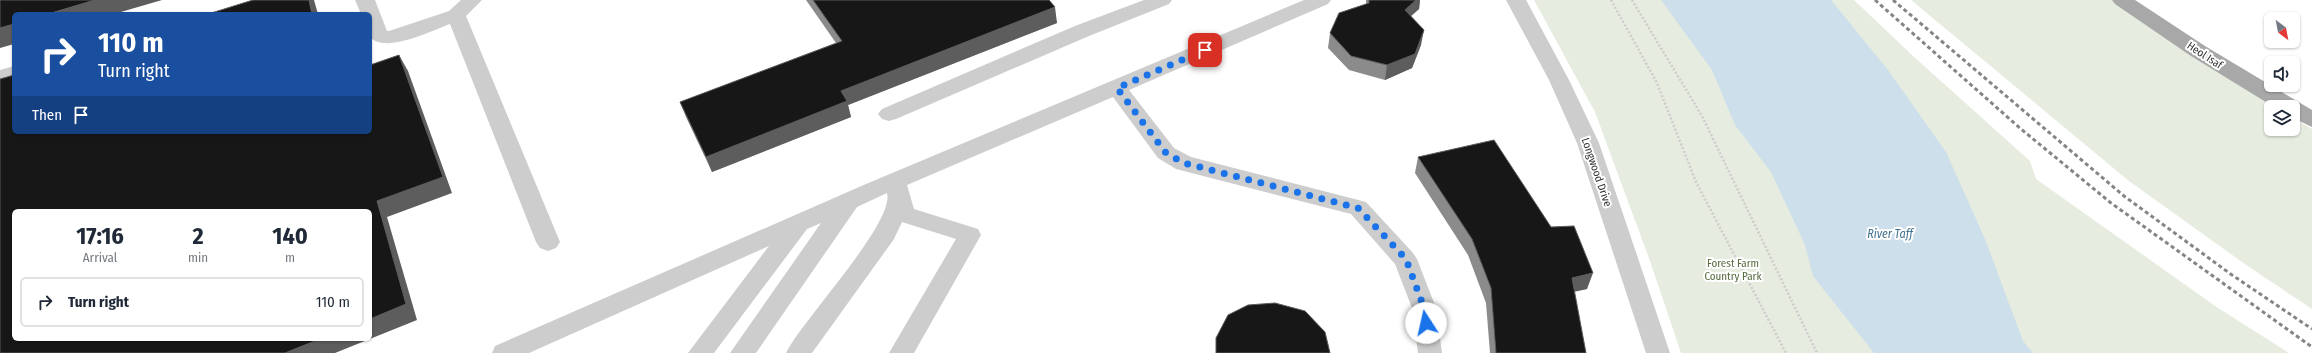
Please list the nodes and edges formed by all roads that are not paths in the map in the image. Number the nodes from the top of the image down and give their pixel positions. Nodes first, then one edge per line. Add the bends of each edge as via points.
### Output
1 (365, 0) edge
2 (472, 0) edge
3 (1162, 0) edge
4 (1321, 0) edge
5 (1516, 0) edge
6 (2122, 0) edge
7 (370, 12) edge
8 (456, 15) junction
9 (372, 18) edge
10 (12, 74) edge
11 (0, 77) edge
12 (1117, 88) junction
13 (2278, 100) edge
14 (2300, 113) edge
15 (889, 114) dead end
16 (2312, 120) edge
17 (897, 191) junction
18 (850, 200) junction
19 (799, 223) junction
20 (548, 242) dead end
21 (504, 353) edge
22 (700, 353) edge
23 (742, 353) edge
24 (798, 353) edge
25 (901, 353) edge
26 (1430, 353) edge
27 (1658, 353) edge

1 - 7 street
2 - 8 street
3 - 15 street via 1082,31
4 - 12 street
5 - 27 street, Longwood Drive via 1559,80 1588,143
6 - 13 main road, Heol Isaf via 2198,52
8 - 9 street via 390,38 378,34
8 - 20 street
10 - 11 street
12 - 17 street
12 - 26 street via 1166,153 1184,163 1358,208 1406,259 1424,308
14 - 16 main road
17 - 18 street
17 - 24 street via 886,233
17 - 25 street via 904,214 970,235
18 - 19 street
18 - 23 street
19 - 21 street
19 - 22 street

